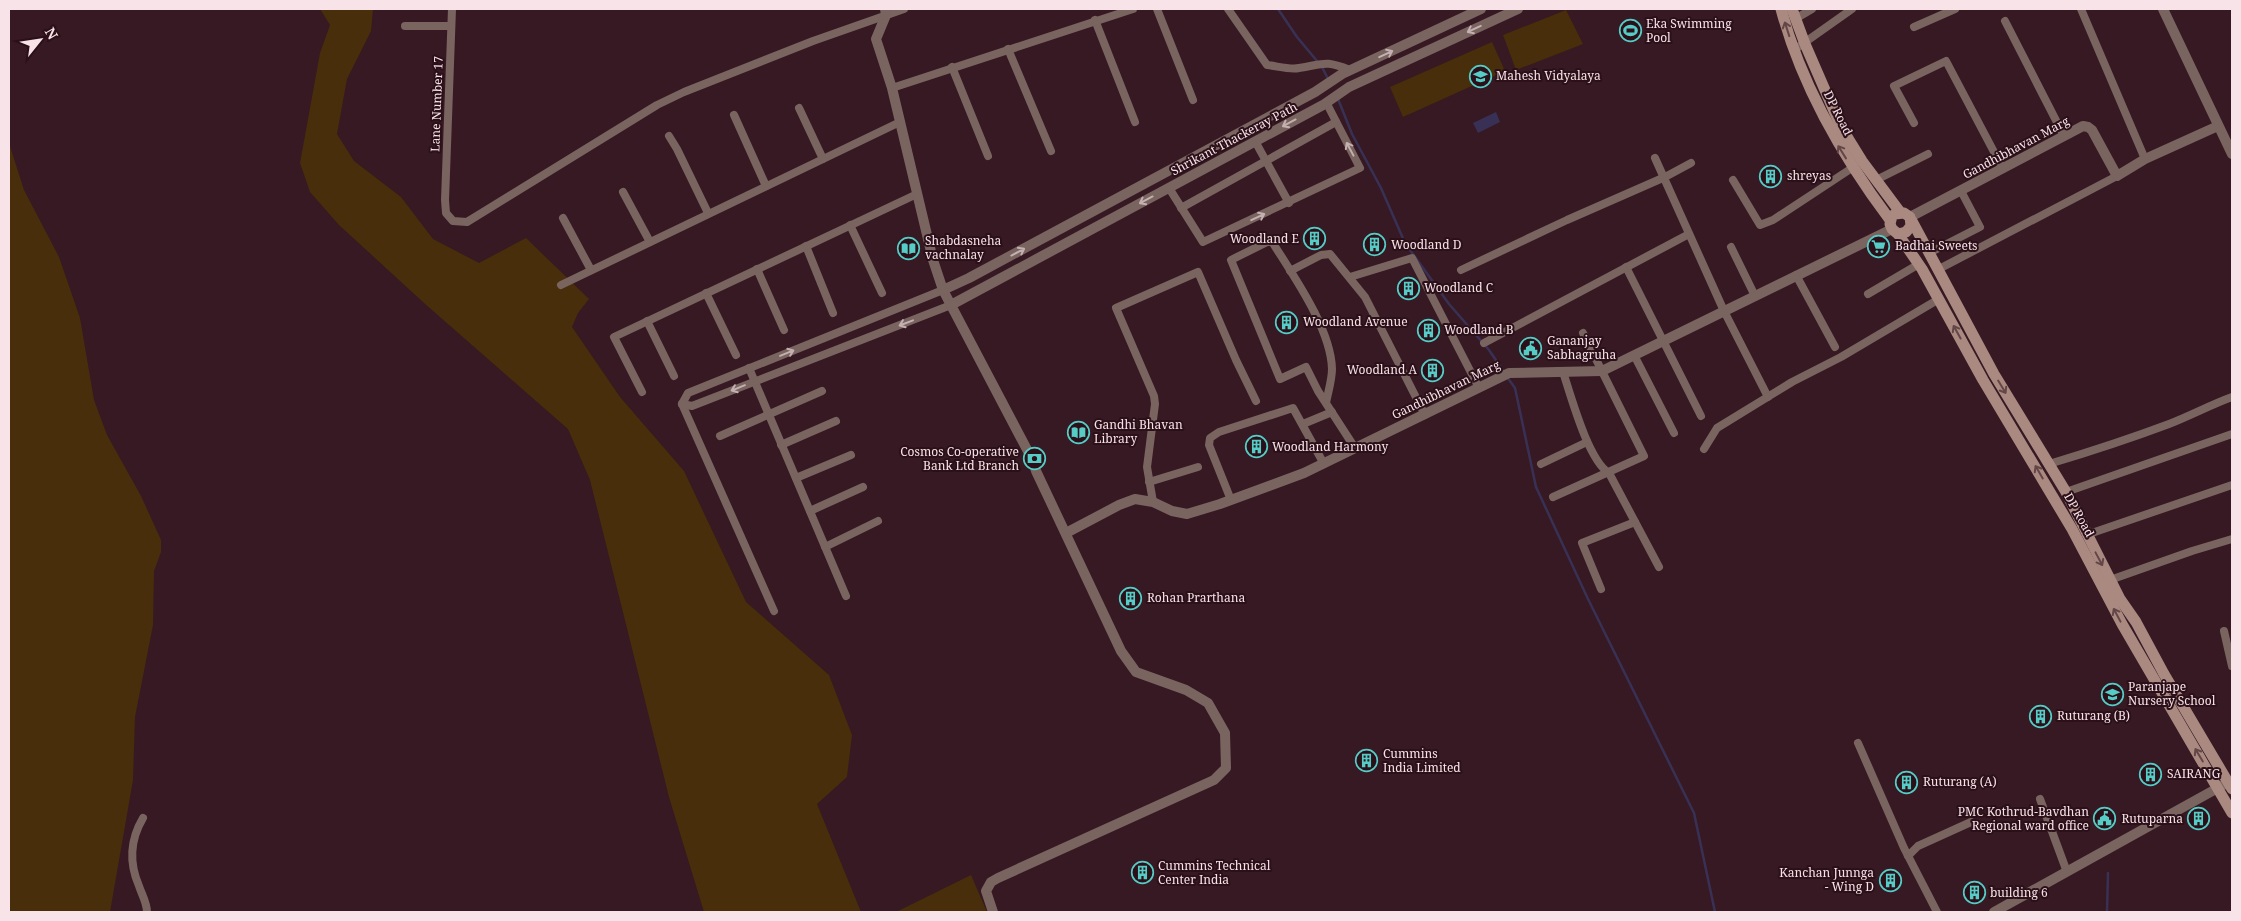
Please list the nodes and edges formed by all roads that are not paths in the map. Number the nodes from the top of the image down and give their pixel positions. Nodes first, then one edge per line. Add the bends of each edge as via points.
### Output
1 (452, 9) edge
2 (904, 9) edge
3 (1133, 9) edge
4 (1157, 9) edge
5 (1228, 9) edge
6 (1481, 9) edge
7 (1518, 9) edge
8 (1781, 9) edge
9 (1812, 9) edge
10 (1852, 9) edge
11 (1955, 9) edge
12 (2081, 9) edge
13 (2163, 9) edge
14 (886, 12) edge
15 (1794, 14) edge
16 (1095, 20) junction
17 (2005, 21) dead end
18 (405, 26) dead end
19 (451, 26) junction
20 (1914, 27) dead end
21 (1805, 44) junction
22 (1008, 49) junction
23 (1794, 50) junction
24 (952, 68) junction
25 (1346, 72) junction
26 (892, 88) junction
27 (1193, 100) dead end
28 (1329, 101) junction
29 (800, 108) dead end
30 (734, 115) dead end
31 (900, 122) junction
32 (1135, 122) dead end
33 (1336, 122) junction
34 (1914, 123) dead end
35 (2218, 126) junction
36 (669, 136) dead end
37 (2064, 136) junction
38 (1255, 141) junction
39 (1050, 151) dead end
40 (1928, 154) dead end
41 (2232, 154) edge
42 (988, 156) dead end
43 (1655, 158) dead end
44 (823, 159) junction
45 (2145, 159) junction
46 (1265, 160) junction
47 (1691, 163) dead end
48 (1852, 168) junction
49 (2004, 169) junction
50 (2117, 176) junction
51 (1665, 177) junction
52 (1733, 180) dead end
53 (1876, 180) junction
54 (766, 186) junction
55 (1169, 188) junction
56 (1961, 191) junction
57 (623, 192) dead end
58 (917, 194) junction
59 (1289, 203) junction
60 (1181, 208) junction
61 (708, 213) junction
62 (1907, 217) junction
63 (564, 218) dead end
64 (850, 225) junction
65 (1893, 227) junction
66 (1689, 234) junction
67 (650, 242) junction
68 (806, 246) junction
69 (1731, 247) dead end
70 (1929, 253) junction
71 (1919, 264) junction
72 (1626, 267) junction
73 (757, 269) junction
74 (591, 270) junction
75 (1461, 270) dead end
76 (1937, 270) junction
77 (1290, 271) junction
78 (1796, 275) junction
79 (1350, 277) junction
80 (561, 285) dead end
81 (943, 290) junction
82 (706, 293) junction
83 (882, 294) dead end
84 (1868, 294) dead end
85 (1755, 296) junction
86 (1939, 299) junction
87 (951, 306) junction
88 (1724, 311) junction
89 (833, 313) dead end
90 (873, 318) junction
91 (647, 320) junction
92 (784, 330) dead end
93 (1583, 332) dead end
94 (880, 333) junction
95 (1663, 341) junction
96 (1484, 343) dead end
97 (1835, 347) dead end
98 (736, 355) dead end
99 (1634, 355) junction
100 (749, 368) junction
101 (1602, 371) junction
102 (1563, 372) junction
103 (674, 376) dead end
104 (754, 381) junction
105 (1479, 388) junction
106 (822, 391) dead end
107 (642, 392) dead end
108 (1768, 397) junction
109 (2232, 397) edge
110 (1256, 401) dead end
111 (1326, 403) junction
112 (682, 404) junction
113 (1332, 412) junction
114 (768, 415) junction
115 (1426, 415) junction
116 (1702, 416) dead end
117 (836, 421) dead end
118 (1302, 424) junction
119 (1674, 433) dead end
120 (2232, 434) edge
121 (720, 436) dead end
122 (1588, 442) junction
123 (782, 445) junction
124 (1355, 448) junction
125 (1704, 449) dead end
126 (851, 455) dead end
127 (1324, 464) junction
128 (1540, 464) dead end
129 (2049, 464) junction
130 (1198, 467) dead end
131 (1609, 473) junction
132 (796, 478) junction
133 (1149, 482) junction
134 (2232, 485) edge
135 (863, 487) dead end
136 (2066, 492) junction
137 (1553, 497) dead end
138 (1231, 500) junction
139 (1152, 502) junction
140 (810, 511) junction
141 (878, 521) dead end
142 (1635, 522) junction
143 (1066, 533) junction
144 (2086, 535) junction
145 (2232, 539) edge
146 (825, 546) junction
147 (1659, 567) dead end
148 (2110, 580) junction
149 (1601, 589) dead end
150 (846, 596) dead end
151 (774, 612) dead end
152 (2224, 631) dead end
153 (2232, 666) edge
154 (1858, 743) dead end
155 (2228, 785) edge
156 (2040, 799) dead end
157 (2232, 812) edge
158 (142, 818) dead end
159 (1971, 822) dead end
160 (1908, 856) junction
161 (2067, 872) junction
162 (147, 912) edge
163 (993, 912) edge
164 (1937, 912) edge
165 (1994, 912) edge

1 - 19 street, Lane Number 17
2 - 14 street
3 - 16 street
4 - 27 street
5 - 25 street via 1267,65 1298,69 1331,63
25 -> 6 street, Shrikant Thackeray Path
7 -> 28 street, Shrikant Thackeray Path via 1349,88
23 -> 8 main road, DP Road
9 - 15 street
10 - 21 street
11 - 20 street
12 - 45 street
13 - 35 street
14 - 19 street, Lane Number 17 via 657,105 467,222 453,221 446,213
14 - 26 street via 876,40
15 - 21 main road, DP Road
16 - 22 street
16 - 32 street
17 - 37 street
18 - 19 street
21 - 23 street
21 - 53 main road, DP Road via 1841,127
22 - 24 street
22 - 39 street
48 -> 23 main road, DP Road via 1824,118
24 - 26 street
24 - 42 street
81 -> 25 street, Shrikant Thackeray Path
26 - 31 street
28 - 33 street
28 -> 38 street, Shrikant Thackeray Path
29 - 44 street
30 - 54 street
31 - 44 street
31 - 58 street
33 - 46 street
59 -> 33 street via 1360,168
34 - 49 street via 1894,86 1946,61
35 - 41 street
35 - 45 street
36 - 61 street
37 - 49 street, Gandhibhavan Marg
37 - 50 street, Gandhibhavan Marg via 2088,126
38 - 46 street
38 - 55 street, Shrikant Thackeray Path
40 - 53 street
43 - 51 street
44 - 54 street
45 - 50 street
46 - 59 street
46 - 60 street
47 - 51 street
48 - 52 street via 1773,220 1760,225
48 - 65 main road, DP Road
49 - 56 street, Gandhibhavan Marg
50 - 76 street
51 - 66 street
51 - 75 street
53 - 62 main road, DP Road
54 - 61 street
55 - 60 street
55 -> 87 street, Shrikant Thackeray Path
56 - 62 street, Gandhibhavan Marg
56 - 70 street via 1980,227
57 - 67 street
58 - 64 street
58 - 81 street
60 -> 59 street via 1202,242
61 - 67 street
62 - 65 main road via 1895,214
62 - 65 main road via 1911,226 1906,232
62 - 70 main road, DP Road
63 - 74 street
64 - 68 street
64 - 83 street
65 - 71 main road, DP Road
65 - 78 street, Gandhibhavan Marg
66 - 72 street
66 - 88 street
67 - 74 street
68 - 73 street
68 - 89 street
69 - 85 street
70 - 76 main road, DP Road
71 - 84 street
71 - 86 main road, DP Road
72 - 95 street
72 - 96 street
73 - 82 street
73 - 92 street
74 - 80 street
76 -> 129 main road, DP Road via 1994,374
77 - 79 street via 1321,255 1330,254
77 - 111 street via 1319,324 1328,350 1332,368
77 - 111 street via 1271,240 1231,260 1280,379 1306,368
78 - 85 street, Gandhibhavan Marg
78 - 97 street
79 - 105 street via 1412,258
79 - 115 street via 1365,298
81 - 87 street
81 - 90 street
82 - 91 street
82 - 98 street
85 - 88 street, Gandhibhavan Marg
86 - 108 street
155 -> 86 main road, DP Road via 2126,631 2072,528 1983,380
87 -> 94 street
87 - 143 street via 1032,459
88 - 95 street, Gandhibhavan Marg
88 - 108 street
90 - 94 street
100 -> 90 street
91 - 103 street
91 - 107 street via 614,337
93 - 101 street
94 - 104 street
95 - 99 street, Gandhibhavan Marg
95 - 116 street
99 - 101 street, Gandhibhavan Marg
99 - 119 street
100 - 104 street
100 - 112 street via 688,393
101 - 102 street, Gandhibhavan Marg
101 - 131 street via 1644,456
102 - 105 street, Gandhibhavan Marg via 1506,375
102 - 122 street
104 -> 112 street via 692,406
104 - 114 street
105 - 115 street, Gandhibhavan Marg
106 - 114 street
108 - 125 street via 1717,428
109 - 129 street via 2170,424
110 - 133 street via 1198,272 1116,308 1154,396 1146,467
111 - 113 street
112 - 151 street
113 - 118 street
113 - 124 street
114 - 121 street
114 - 123 street
115 - 124 street, Gandhibhavan Marg
117 - 123 street
118 - 127 street
118 - 138 street via 1293,408 1219,432 1210,438 1209,445
120 - 136 street
122 - 128 street
122 - 131 street via 1602,468
123 - 132 street
124 - 127 street, Gandhibhavan Marg
126 - 132 street
127 - 138 street, Gandhibhavan Marg
129 - 136 main road, DP Road
130 - 133 street
131 - 137 street
131 - 142 street
132 - 140 street
133 - 139 street
134 - 144 street
135 - 140 street
136 - 144 main road, DP Road
138 - 139 street, Gandhibhavan Marg via 1186,514
139 - 143 street, Gandhibhavan Marg via 1135,499 1123,503
140 - 146 street
141 - 146 street
142 - 147 street
142 - 149 street via 1582,543
143 - 163 street via 1121,651 1136,672 1186,690 1208,703 1225,733 1226,768 1214,780 991,882 986,891
144 -> 148 main road, DP Road
145 - 148 street
146 - 150 street
148 - 155 main road, DP Road
152 - 153 street
154 - 160 street
155 - 157 main road, DP Road
155 - 161 street
156 - 161 street
158 - 162 street via 134,832 132,856 135,878
159 - 160 street via 1918,846
160 - 164 street
161 - 165 street

